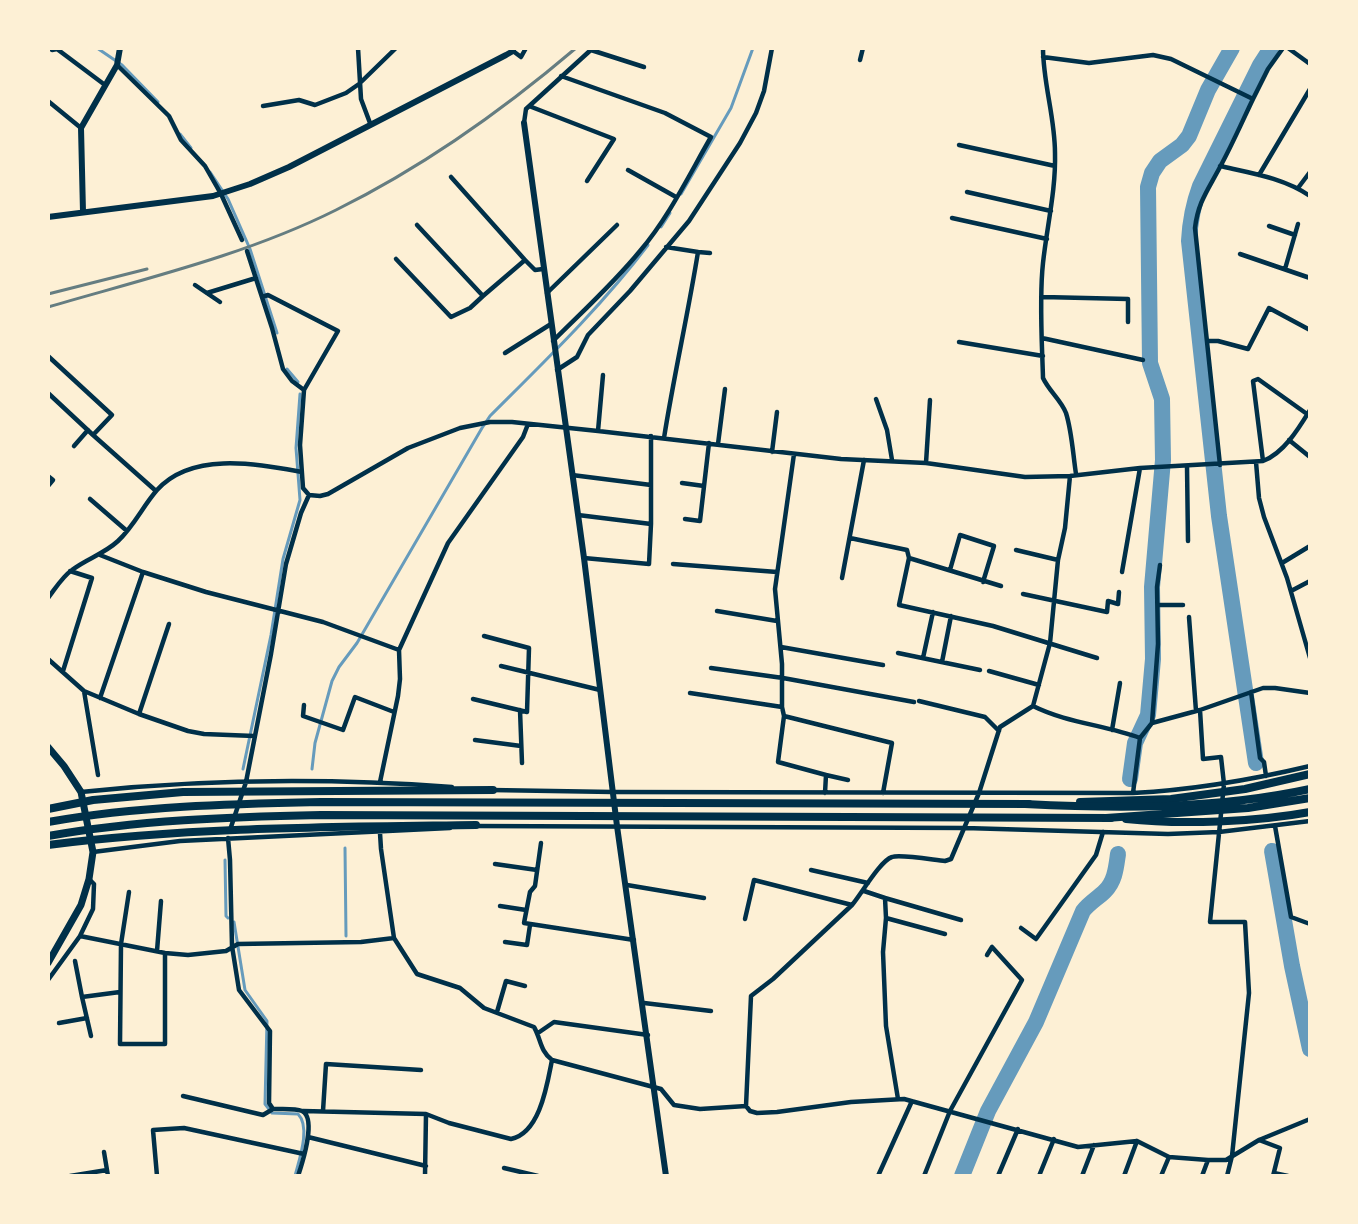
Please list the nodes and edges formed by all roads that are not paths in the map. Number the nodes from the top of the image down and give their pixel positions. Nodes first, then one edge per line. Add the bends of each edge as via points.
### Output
1 (49, 48) edge
2 (120, 48) edge
3 (358, 48) edge
4 (396, 48) edge
5 (526, 48) edge
6 (772, 48) edge
7 (863, 48) edge
8 (1043, 48) edge
9 (1282, 48) edge
10 (1288, 48) edge
11 (513, 49) edge
12 (592, 49) edge
13 (1043, 57) junction
14 (860, 60) dead end
15 (117, 63) junction
16 (1310, 64) edge
17 (644, 67) dead end
18 (561, 76) junction
19 (359, 84) junction
20 (105, 86) junction
21 (1310, 89) edge
22 (1252, 98) junction
23 (48, 101) edge
24 (263, 106) dead end
25 (529, 106) junction
26 (370, 123) junction
27 (524, 123) joint
28 (81, 128) junction
29 (959, 145) dead end
30 (1055, 166) junction
31 (1220, 166) junction
32 (628, 170) dead end
33 (1310, 172) edge
34 (1258, 175) junction
35 (451, 177) dead end
36 (587, 181) dead end
37 (1298, 188) junction
38 (967, 192) dead end
39 (224, 193) junction
40 (1310, 196) edge
41 (676, 197) junction
42 (1051, 211) junction
43 (83, 212) junction
44 (48, 217) edge
45 (952, 218) dead end
46 (1298, 224) dead end
47 (417, 225) dead end
48 (617, 225) dead end
49 (1269, 226) dead end
50 (1295, 234) junction
51 (1047, 239) junction
52 (242, 240) dead end
53 (666, 248) junction
54 (247, 252) dead end
55 (698, 252) junction
56 (710, 253) dead end
57 (1240, 254) dead end
58 (396, 259) dead end
59 (525, 260) junction
60 (543, 269) junction
61 (1285, 269) junction
62 (256, 278) junction
63 (1310, 278) edge
64 (195, 285) dead end
65 (207, 293) junction
66 (547, 293) junction
67 (265, 296) junction
68 (483, 297) junction
69 (1043, 297) junction
70 (220, 302) dead end
71 (1128, 322) dead end
72 (551, 324) junction
73 (1310, 330) edge
74 (1042, 338) junction
75 (1207, 341) junction
76 (959, 342) dead end
77 (554, 343) junction
78 (505, 353) dead end
79 (48, 356) edge
80 (1043, 356) junction
81 (1143, 360) dead end
82 (557, 370) junction
83 (603, 375) dead end
84 (725, 389) dead end
85 (304, 390) junction
86 (48, 393) edge
87 (876, 399) dead end
88 (930, 400) dead end
89 (777, 412) dead end
90 (1309, 412) edge
91 (528, 424) junction
92 (565, 427) junction
93 (88, 430) junction
94 (598, 431) junction
95 (93, 435) junction
96 (651, 436) junction
97 (664, 438) junction
98 (1289, 440) junction
99 (708, 443) junction
100 (718, 444) junction
101 (74, 446) dead end
102 (772, 452) junction
103 (794, 454) junction
104 (1310, 457) edge
105 (864, 460) junction
106 (892, 460) junction
107 (1263, 461) junction
108 (1256, 462) junction
109 (927, 463) junction
110 (1219, 465) junction
111 (1187, 466) junction
112 (1140, 468) junction
113 (299, 472) junction
114 (572, 475) junction
115 (1073, 475) junction
116 (48, 476) edge
117 (682, 483) dead end
118 (651, 485) junction
119 (48, 486) edge
120 (704, 486) junction
121 (156, 491) junction
122 (309, 495) junction
123 (90, 499) dead end
124 (578, 515) junction
125 (685, 519) dead end
126 (651, 524) junction
127 (128, 531) junction
128 (850, 538) junction
129 (1188, 541) dead end
130 (1310, 546) edge
131 (1016, 550) dead end
132 (100, 555) junction
133 (584, 558) junction
134 (909, 558) junction
135 (1058, 560) junction
136 (1282, 563) junction
137 (674, 564) dead end
138 (1160, 565) dead end
139 (950, 570) junction
140 (70, 571) junction
141 (143, 572) junction
142 (777, 572) junction
143 (1122, 572) dead end
144 (842, 578) dead end
145 (1310, 581) edge
146 (983, 582) junction
147 (1001, 586) dead end
148 (1291, 591) junction
149 (1119, 592) dead end
150 (1023, 594) dead end
151 (48, 598) edge
152 (1053, 600) junction
153 (1183, 604) dead end
154 (1158, 605) junction
155 (275, 611) junction
156 (717, 611) dead end
157 (933, 612) junction
158 (951, 616) junction
159 (1189, 617) dead end
160 (777, 621) junction
161 (169, 624) dead end
162 (484, 636) dead end
163 (1050, 643) junction
164 (781, 647) junction
165 (399, 650) junction
166 (898, 653) dead end
167 (923, 658) junction
168 (1097, 658) dead end
169 (1310, 658) edge
170 (48, 659) edge
171 (942, 662) junction
172 (883, 665) dead end
173 (501, 666) dead end
174 (711, 668) dead end
175 (980, 670) dead end
176 (63, 671) junction
177 (989, 671) dead end
178 (528, 672) junction
179 (783, 678) junction
180 (1120, 682) dead end
181 (1039, 685) junction
182 (600, 690) junction
183 (84, 691) junction
184 (1250, 692) junction
185 (690, 693) dead end
186 (1310, 693) edge
187 (100, 698) junction
188 (474, 699) dead end
189 (304, 705) dead end
190 (1033, 706) junction
191 (782, 707) junction
192 (520, 710) junction
193 (1198, 711) junction
194 (394, 712) junction
195 (139, 714) junction
196 (784, 717) junction
197 (1152, 723) junction
198 (1112, 730) junction
199 (999, 731) junction
200 (251, 736) junction
201 (1138, 737) junction
202 (475, 740) dead end
203 (521, 746) junction
204 (48, 747) edge
205 (522, 763) dead end
206 (1310, 766) edge
207 (1310, 774) edge
208 (98, 775) dead end
209 (826, 775) junction
210 (1266, 776) junction
211 (848, 780) dead end
212 (246, 782) junction
213 (380, 782) junction
214 (1224, 784) junction
215 (1310, 789) edge
216 (493, 790) junction
217 (81, 792) junction
218 (613, 792) junction
219 (825, 793) junction
220 (883, 793) junction
221 (979, 793) junction
222 (1133, 793) junction
223 (1310, 798) edge
224 (1025, 804) junction
225 (48, 809) edge
226 (1310, 812) edge
227 (1106, 818) junction
228 (1310, 821) edge
229 (48, 822) edge
230 (476, 825) junction
231 (617, 826) junction
232 (1275, 826) junction
233 (965, 828) junction
234 (1103, 832) junction
235 (1219, 832) junction
236 (380, 833) junction
237 (48, 836) edge
238 (228, 838) junction
239 (541, 843) dead end
240 (48, 845) edge
241 (93, 852) junction
242 (495, 864) dead end
243 (537, 870) junction
244 (811, 870) dead end
245 (89, 879) junction
246 (868, 883) junction
247 (627, 885) junction
248 (864, 891) junction
249 (129, 892) dead end
250 (705, 898) dead end
251 (885, 898) junction
252 (161, 901) dead end
253 (852, 905) junction
254 (500, 906) dead end
255 (526, 910) junction
256 (886, 918) junction
257 (745, 920) dead end
258 (961, 920) dead end
259 (1310, 924) edge
260 (530, 925) junction
261 (1021, 928) dead end
262 (945, 934) dead end
263 (80, 936) junction
264 (394, 938) junction
265 (634, 940) junction
266 (505, 942) dead end
267 (121, 944) junction
268 (235, 945) junction
269 (157, 951) junction
270 (165, 953) junction
271 (987, 955) dead end
272 (75, 961) dead end
273 (48, 963) edge
274 (48, 980) edge
275 (525, 986) dead end
276 (120, 992) junction
277 (82, 997) junction
278 (644, 1003) junction
279 (711, 1011) dead end
280 (496, 1012) junction
281 (87, 1018) junction
282 (59, 1023) dead end
283 (538, 1034) junction
284 (648, 1035) junction
285 (90, 1036) dead end
286 (552, 1060) junction
287 (421, 1070) dead end
288 (655, 1088) junction
289 (183, 1096) dead end
290 (898, 1099) junction
291 (912, 1101) junction
292 (746, 1106) junction
293 (273, 1109) junction
294 (302, 1111) junction
295 (323, 1111) junction
296 (950, 1111) junction
297 (426, 1114) junction
298 (1310, 1119) edge
299 (1017, 1129) junction
300 (308, 1137) junction
301 (1054, 1139) junction
302 (1259, 1140) junction
303 (1137, 1141) junction
304 (1094, 1145) junction
305 (104, 1152) dead end
306 (301, 1154) junction
307 (1232, 1156) junction
308 (1169, 1157) junction
309 (1208, 1160) junction
310 (426, 1166) junction
311 (504, 1168) dead end
312 (107, 1173) edge
313 (518, 1174) edge
314 (1273, 1174) edge
315 (70, 1176) edge
316 (157, 1176) edge
317 (298, 1176) edge
318 (425, 1176) edge
319 (538, 1176) edge
320 (666, 1176) edge
321 (878, 1176) edge
322 (924, 1176) edge
323 (998, 1176) edge
324 (1039, 1176) edge
325 (1082, 1176) edge
326 (1124, 1176) edge
327 (1161, 1176) edge
328 (1202, 1176) edge
329 (1227, 1176) edge
330 (1288, 1176) edge

1 - 20 street via 57,49
2 - 15 street
3 - 19 street
4 - 19 street
5 - 11 street via 521,57
6 - 53 street via 756,113 689,221
7 - 14 street
8 - 13 street
9 - 22 street
10 - 16 street
11 - 26 street
12 - 17 street
12 - 18 street
13 - 22 street via 1089,63 1153,55 1171,59
13 - 30 street via 1055,128
15 - 20 street
15 - 39 street via 168,116 181,140
18 - 25 street
18 - 41 street via 665,113 711,137
19 - 24 street via 315,105 299,100
19 - 26 street
20 - 28 street
21 - 34 street
22 - 31 street
23 - 28 street
25 - 27 street
25 - 36 street via 614,138
26 - 39 street via 289,167
27 - 60 street
28 - 43 street
29 - 30 street
30 - 42 street
31 - 34 street
31 - 75 street via 1197,210 1195,228
32 - 41 street
33 - 37 street
34 - 37 street
35 - 59 street
37 - 40 street
38 - 42 street
39 - 43 street
39 - 52 street
41 - 77 street via 641,249
42 - 51 street
43 - 44 street
45 - 51 street
46 - 50 street
47 - 68 street
48 - 66 street
49 - 50 street
50 - 61 street
51 - 69 street
53 - 55 street
53 - 82 street via 588,335 577,357
54 - 62 street
55 - 56 street
55 - 97 street
57 - 61 street
58 - 68 street via 451,317
59 - 60 street via 535,270
59 - 68 street
60 - 66 street
61 - 63 street
62 - 65 street
62 - 67 street
64 - 65 street
65 - 70 street
66 - 72 street
67 - 85 street via 283,369
67 - 85 street via 338,331
69 - 71 street via 1128,299
69 - 74 street
72 - 77 street
72 - 78 street
73 - 75 street via 1269,308 1248,349
74 - 80 street
74 - 81 street
75 - 110 street
76 - 80 street
77 - 82 street
79 - 95 street via 112,415
80 - 115 street via 1043,378 1066,414
82 - 92 street
83 - 94 street
84 - 100 street
85 - 113 street
86 - 93 street
87 - 106 street
88 - 109 street
89 - 102 street
90 - 98 street
90 - 107 street via 1258,379 1254,381
91 - 92 street
91 - 122 street via 490,422 460,428 408,448 328,494
91 - 165 street via 523,437 448,543
92 - 94 street
92 - 114 street
93 - 95 street
93 - 101 street
94 - 96 street
95 - 121 street
96 - 97 street
96 - 118 street
97 - 99 street
98 - 104 street
98 - 107 street
99 - 100 street
99 - 120 street
100 - 102 street
102 - 103 street
103 - 105 street
103 - 142 street
105 - 106 street
105 - 128 street
106 - 109 street
107 - 108 street
108 - 110 street
108 - 136 street via 1263,517
109 - 115 street via 1025,477
110 - 111 street
111 - 112 street
111 - 129 street
112 - 115 street
112 - 143 street
113 - 121 street via 220,463 183,471
113 - 122 street
114 - 118 street
114 - 124 street
115 - 135 street
116 - 119 street via 53,480
117 - 120 street
118 - 126 street
120 - 125 street via 700,521
121 - 127 street
122 - 155 street
123 - 127 street
124 - 126 street
124 - 133 street
126 - 133 street via 649,564
127 - 132 street
128 - 134 street via 907,550
128 - 144 street
130 - 136 street
131 - 135 street
132 - 140 street
132 - 141 street
133 - 182 street
134 - 139 street
134 - 157 street via 899,605
135 - 152 street
136 - 148 street
137 - 142 street
138 - 154 street
139 - 146 street
139 - 146 street via 960,535 994,546
140 - 151 street
140 - 176 street via 92,578
141 - 155 street
141 - 187 street
142 - 160 street
145 - 148 street
146 - 147 street
148 - 169 street
149 - 152 street via 1118,604 1108,601 1107,612
150 - 152 street
152 - 163 street
153 - 154 street
154 - 197 street
155 - 165 street via 323,622
155 - 200 street
156 - 160 street
157 - 158 street
157 - 167 street
158 - 163 street
158 - 171 street
159 - 193 street
160 - 164 street
161 - 195 street
162 - 178 street via 529,648
163 - 168 street
163 - 181 street
164 - 172 street
164 - 179 street
165 - 194 street via 400,679
166 - 167 street
167 - 171 street
170 - 176 street
171 - 175 street
173 - 178 street
174 - 179 street
176 - 183 street
177 - 181 street
178 - 182 street
178 - 192 street via 527,712
179 - 191 street
179 - 199 street via 985,717
180 - 198 street
181 - 190 street
182 - 218 street
183 - 187 street
183 - 208 street
184 - 186 street via 1275,688
184 - 193 street
184 - 210 street
185 - 191 street
187 - 195 street
188 - 192 street
189 - 194 street via 303,716 343,730 355,697
190 - 198 street via 1057,717
190 - 199 street
191 - 196 street
192 - 203 street
193 - 197 street
193 - 214 street via 1203,759 1221,757
194 - 213 street
195 - 200 street via 188,731
196 - 209 street via 778,762
196 - 220 street via 892,743
197 - 201 street
198 - 201 street
199 - 221 street
200 - 212 street
201 - 222 street
202 - 203 street
203 - 205 street
204 - 217 main road
206 - 210 street
207 - 224 highway via 1171,800
209 - 211 street
209 - 219 street
210 - 214 street
212 - 213 street
212 - 217 street
212 - 238 street
213 - 216 street
214 - 222 street
214 - 235 street
215 - 224 highway via 1197,805 1097,808
216 - 218 street
216 - 225 highway via 145,794
217 - 241 main road
218 - 219 street
218 - 231 street
219 - 220 street
220 - 221 street
221 - 222 street
221 - 233 street
223 - 227 highway via 1248,808
224 - 229 highway via 309,802 169,807
226 - 227 highway via 1198,821
227 - 237 highway via 309,815 192,819
228 - 232 street
230 - 231 street
230 - 236 street
230 - 240 highway via 256,829
231 - 233 street
231 - 247 street
232 - 235 street
232 - 259 street via 1291,917
233 - 234 street
233 - 246 street via 951,859 894,856 885,861
234 - 235 street
234 - 261 street via 1096,855 1036,939
235 - 307 street via 1210,922 1245,922 1249,976
236 - 238 street
236 - 264 street
238 - 241 street
238 - 268 street
239 - 243 street
241 - 245 main road
242 - 243 street
243 - 255 street
244 - 246 street
245 - 263 street via 94,884 93,909
245 - 273 main road via 81,905
246 - 248 street
247 - 250 street
247 - 265 street
248 - 251 street
248 - 253 street
249 - 267 street
251 - 256 street
251 - 258 street
252 - 269 street
253 - 257 street via 754,880
253 - 292 street via 751,996
254 - 255 street
255 - 260 street via 524,923
256 - 262 street
256 - 290 street via 886,1026
260 - 265 street
260 - 266 street via 527,945
263 - 267 street
263 - 274 street
264 - 268 street
264 - 280 street via 417,974 460,988 484,1008
265 - 278 street
267 - 269 street
267 - 276 street
268 - 270 street via 226,951
268 - 293 street via 239,990 267,1027 269,1103
269 - 270 street
270 - 276 street via 165,1044 120,1044
271 - 296 street via 992,947 1022,980
272 - 277 street
275 - 280 street via 506,981
276 - 277 street
277 - 281 street
278 - 279 street
278 - 284 street
280 - 283 street via 534,1027
281 - 282 street
281 - 285 street
283 - 284 street via 554,1022
283 - 286 street via 542,1051
284 - 288 street
286 - 288 street
286 - 297 street via 545,1094 533,1123 521,1136 510,1139
287 - 295 street via 326,1064
288 - 292 street via 666,1093 674,1105 700,1109
288 - 320 street
289 - 293 street via 263,1115
290 - 291 street
290 - 292 street via 757,1113
291 - 296 street
291 - 321 street
293 - 294 street
294 - 295 street
294 - 300 street via 306,1114
295 - 297 street
296 - 299 street
296 - 322 street
297 - 310 street
298 - 302 street
299 - 301 street
299 - 323 street
300 - 306 street
300 - 310 street
301 - 304 street via 1078,1147
301 - 324 street
302 - 307 street
302 - 314 street via 1280,1148
303 - 304 street
303 - 308 street
303 - 326 street
304 - 325 street
305 - 312 street
306 - 316 street via 184,1128 153,1130
306 - 317 street
307 - 309 street
307 - 329 street
308 - 309 street
308 - 327 street
309 - 328 street
310 - 318 street
311 - 313 street
312 - 315 street
313 - 319 street
314 - 330 street

